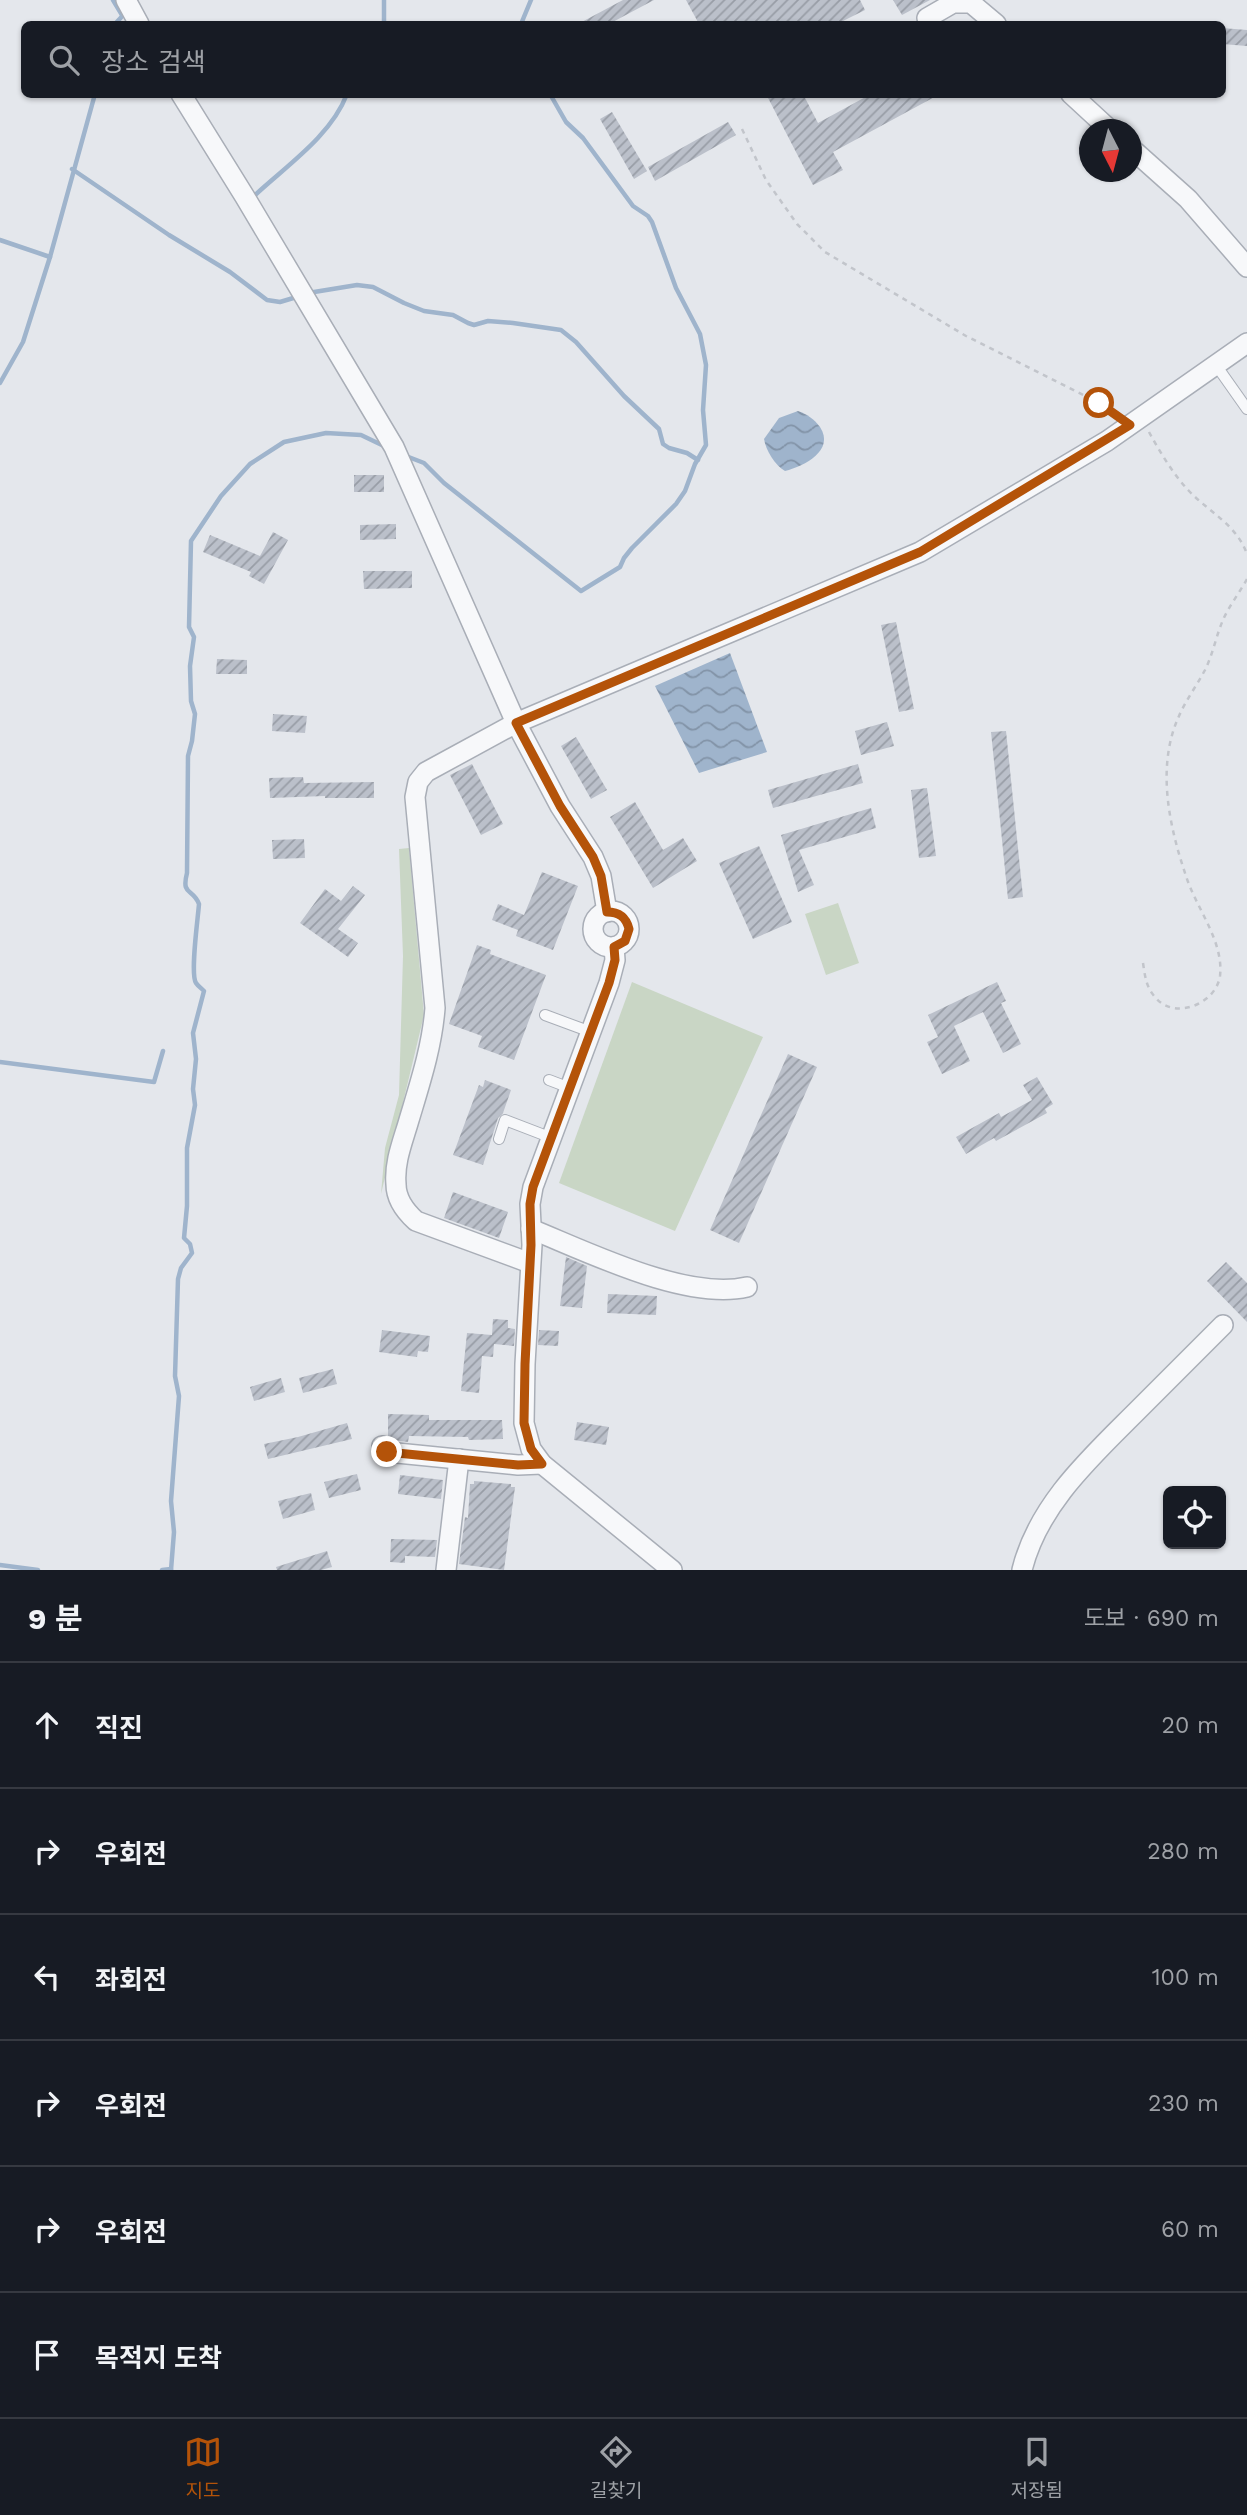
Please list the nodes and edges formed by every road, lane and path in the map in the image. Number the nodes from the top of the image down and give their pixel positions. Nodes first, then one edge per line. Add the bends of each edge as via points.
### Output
1 (969, 1) edge
2 (927, 18) dead end
3 (992, 21) edge
4 (184, 98) edge
5 (1075, 98) edge
6 (1098, 119) edge
7 (742, 129) dead end
8 (1142, 158) edge
9 (1247, 267) edge
10 (1247, 343) edge
11 (1216, 365) junction
12 (1247, 409) edge
13 (1136, 421) junction
14 (1247, 554) edge
15 (1247, 579) edge
16 (516, 723) junction
17 (1143, 963) dead end
18 (545, 1015) dead end
19 (591, 1032) junction
20 (549, 1080) dead end
21 (570, 1088) junction
22 (551, 1138) junction
23 (499, 1139) dead end
24 (531, 1229) junction
25 (530, 1262) junction
26 (747, 1287) dead end
27 (1223, 1325) dead end
28 (382, 1446) dead end
29 (459, 1459) junction
30 (542, 1464) junction
31 (446, 1570) edge
32 (672, 1570) edge
33 (1022, 1570) edge

1 - 2 street via 953,3
1 - 3 street
4 - 16 street via 394,447
5 - 6 street
7 - 13 path via 766,180 797,224 825,252 966,336
8 - 9 street via 1188,199
10 - 11 street
11 - 12 lane
11 - 13 street
13 - 14 path via 1190,492 1232,527
13 - 16 street via 920,552
15 - 17 path via 1178,718 1166,761 1177,850 1216,943 1220,975 1215,990 1200,1005 1177,1009 1157,1000 1147,986
16 - 19 street via 601,876 607,912 596,918 593,930 602,945 614,947 615,960
16 - 25 street via 435,766 418,782 417,827 435,1008 429,1052 399,1156 396,1188 405,1211 416,1221
18 - 19 lane
19 - 21 street
20 - 21 lane
21 - 22 street
22 - 23 lane via 505,1120
22 - 24 street via 533,1187
24 - 25 street
24 - 26 street via 674,1283 732,1291
25 - 30 street via 524,1423 531,1449
27 - 33 street via 1070,1480 1040,1523
28 - 29 street via 387,1452
29 - 30 street
29 - 31 street
30 - 32 street

